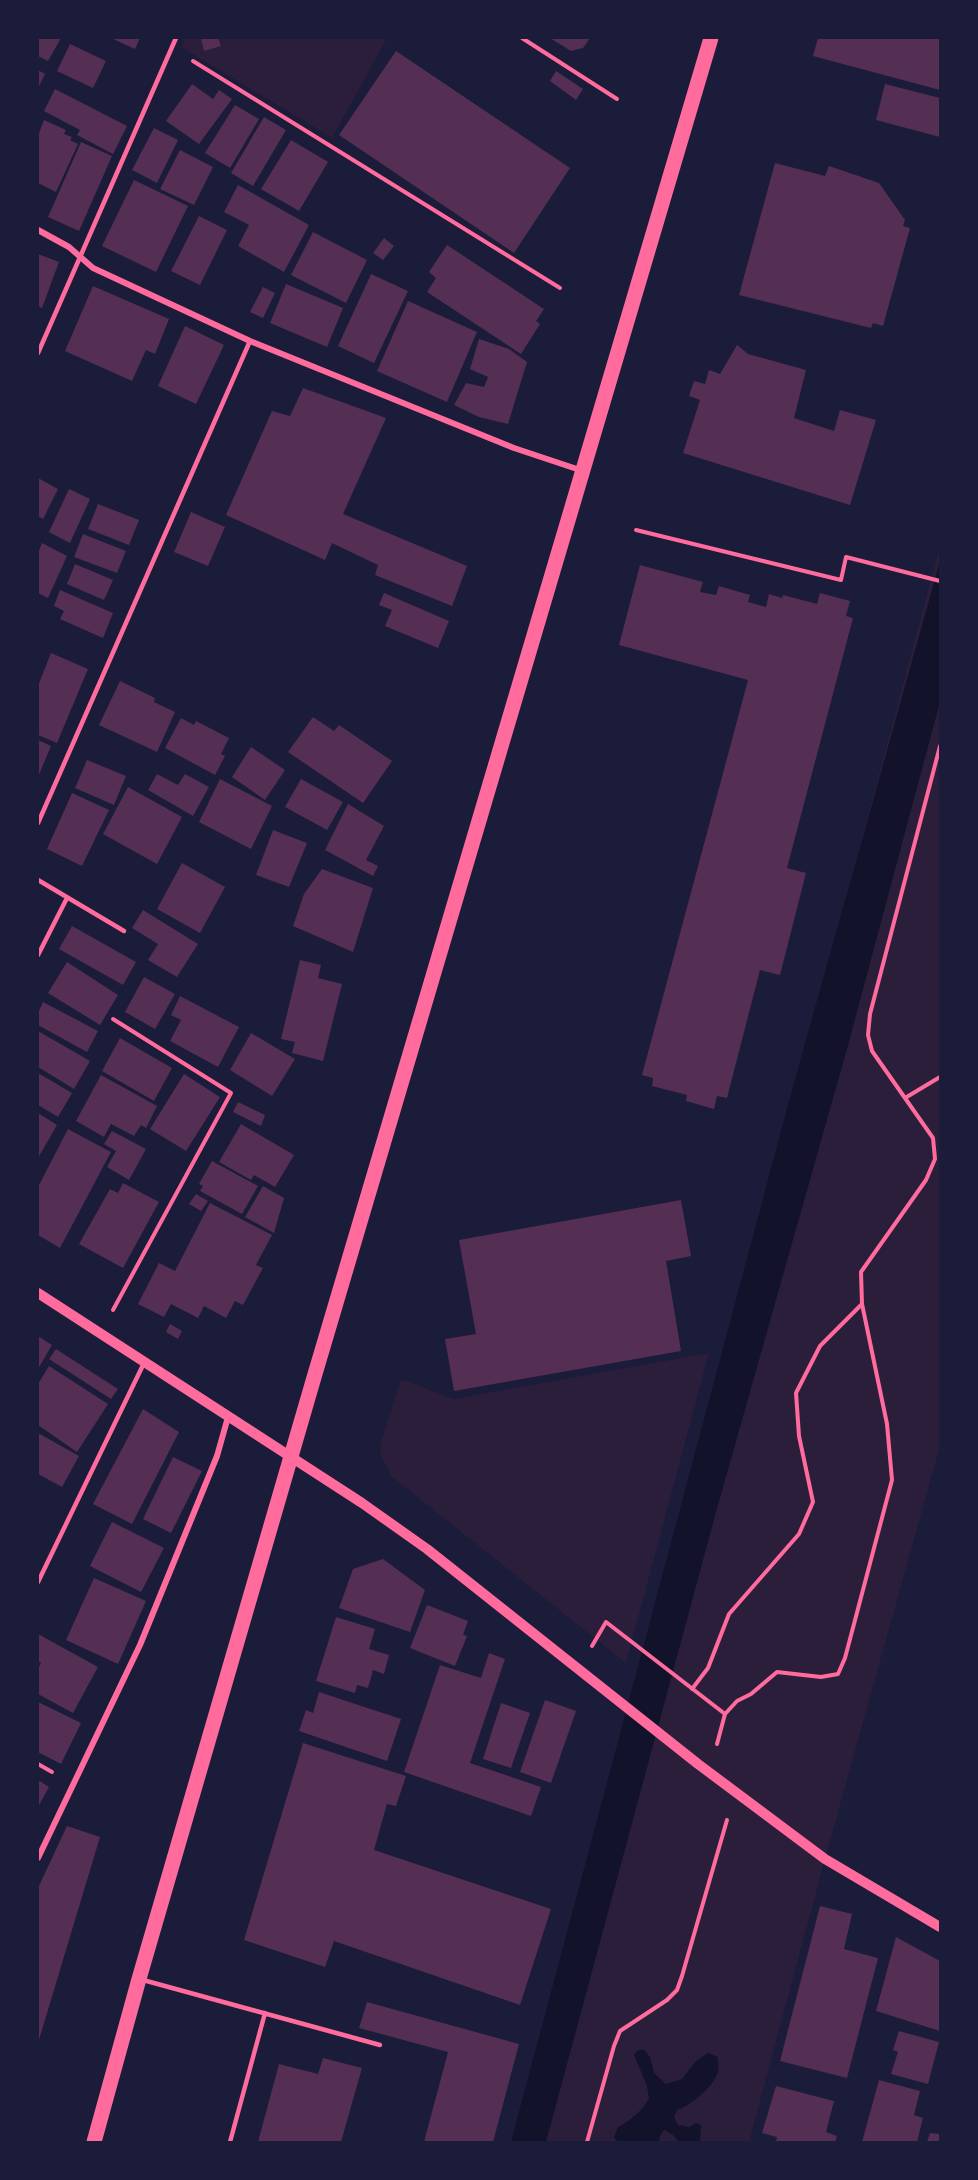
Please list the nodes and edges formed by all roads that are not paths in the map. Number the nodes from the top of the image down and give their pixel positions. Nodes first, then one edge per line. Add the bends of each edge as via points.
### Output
1 (176, 38) edge
2 (711, 38) edge
3 (38, 230) edge
4 (81, 258) junction
5 (250, 341) junction
6 (38, 353) edge
7 (583, 471) junction
8 (38, 823) edge
9 (38, 880) edge
10 (68, 898) junction
11 (124, 931) dead end
12 (38, 955) edge
13 (38, 1293) edge
14 (144, 1363) junction
15 (228, 1417) junction
16 (291, 1458) junction
17 (38, 1582) edge
18 (38, 1858) edge
19 (940, 1927) edge
20 (139, 1979) junction
21 (265, 2013) junction
22 (380, 2045) dead end
23 (94, 2142) edge
24 (230, 2142) edge

1 - 4 lane
2 - 7 main road
3 - 4 street
4 - 5 street via 93,268
4 - 6 lane
5 - 7 street via 514,448
5 - 8 lane
7 - 16 main road
9 - 10 lane
10 - 11 lane
10 - 12 lane
13 - 14 street
14 - 15 street
14 - 17 lane
15 - 16 street
15 - 18 street via 217,1456 140,1645
16 - 19 street via 427,1549 698,1764 825,1859
16 - 20 main road
20 - 21 lane
20 - 23 main road
21 - 22 lane
21 - 24 lane

